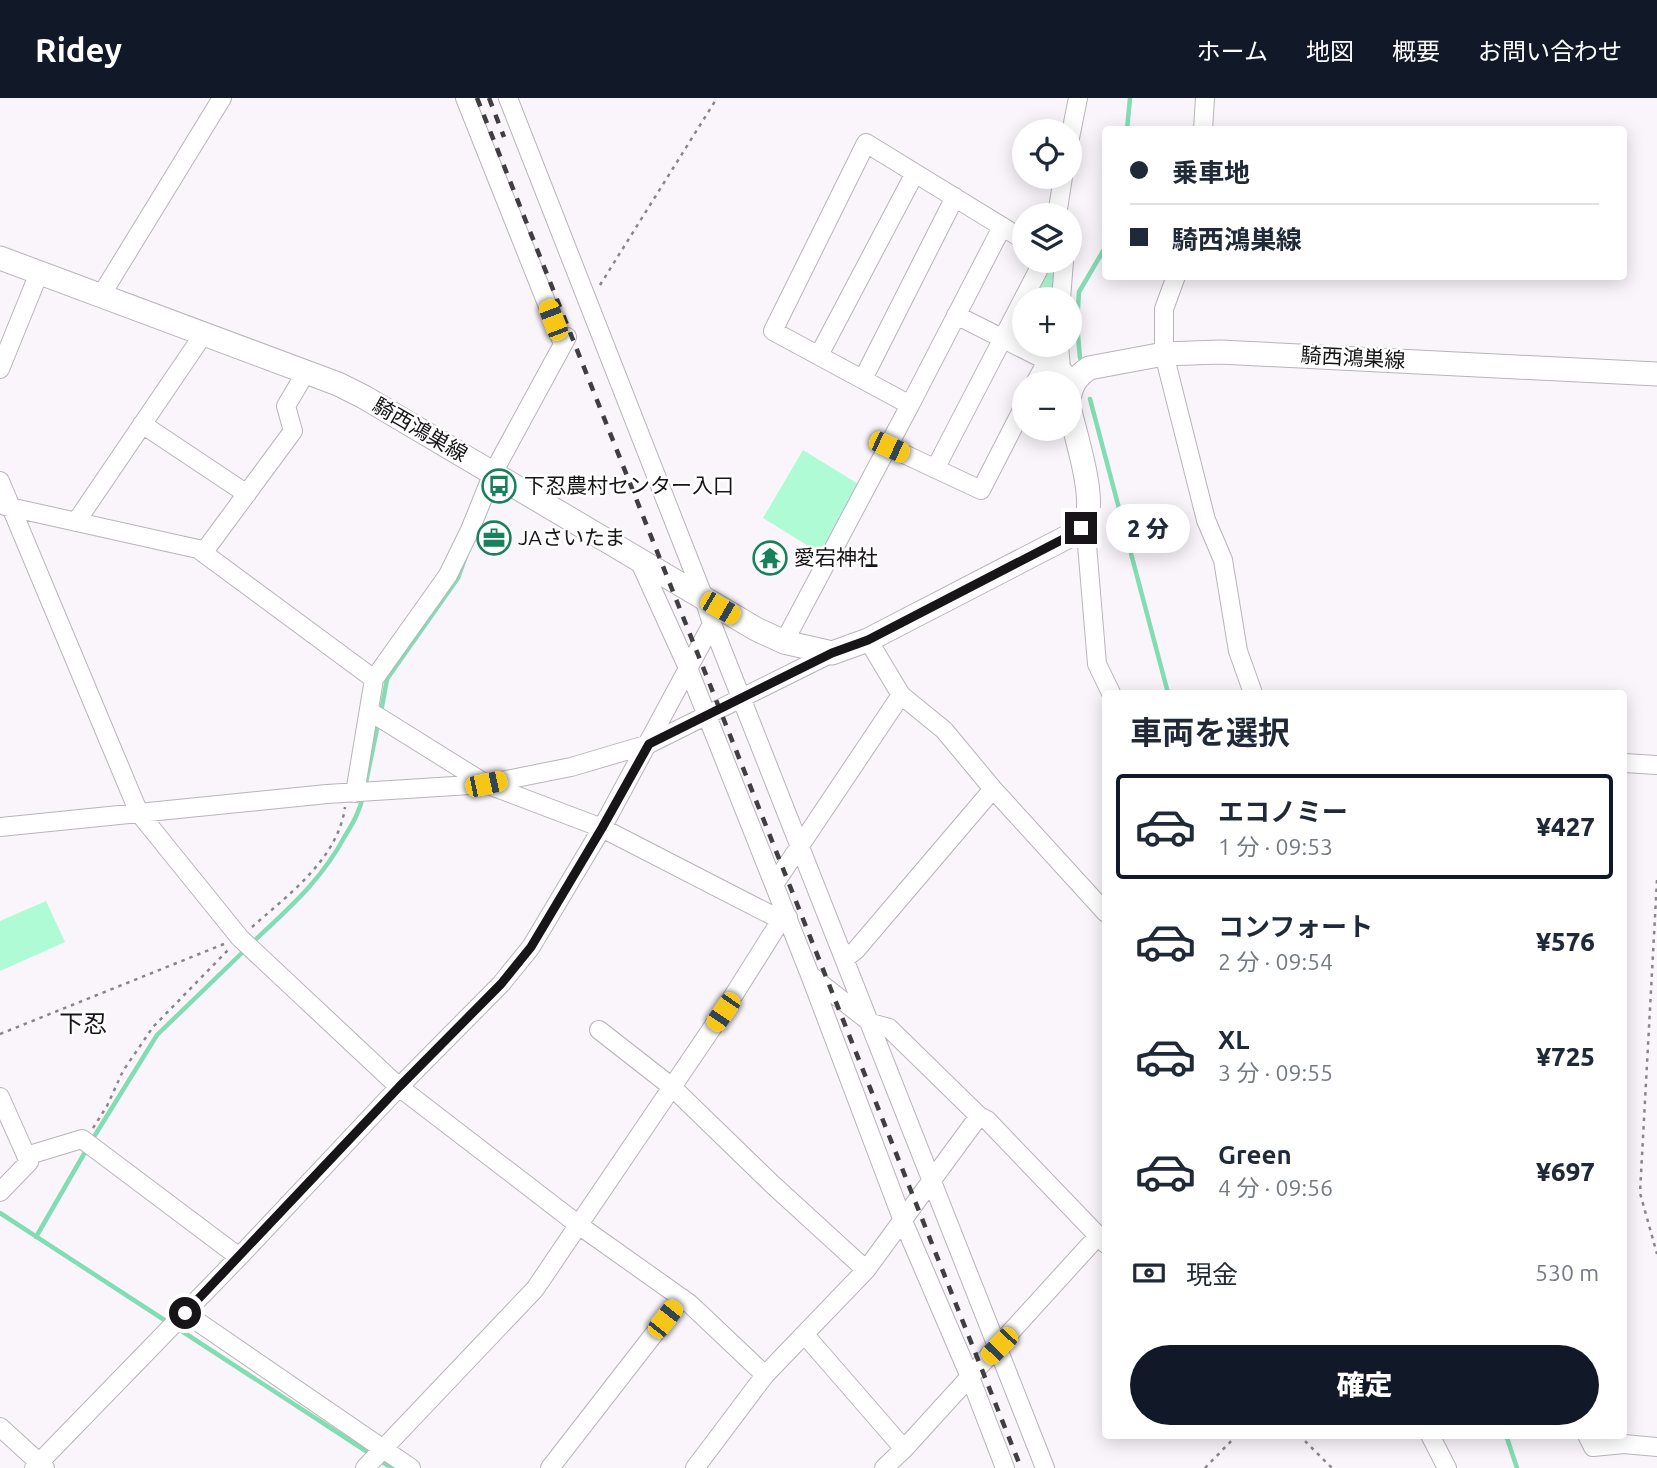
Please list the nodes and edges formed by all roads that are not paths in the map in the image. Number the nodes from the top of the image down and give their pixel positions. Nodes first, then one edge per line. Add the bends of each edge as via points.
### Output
1 (222, 98) edge
2 (465, 98) edge
3 (508, 98) edge
4 (1078, 98) edge
5 (1205, 98) edge
6 (1074, 119) edge
7 (1203, 126) edge
8 (915, 173) junction
9 (955, 197) junction
10 (1002, 227) junction
11 (1012, 233) edge
12 (0, 258) edge
13 (39, 273) junction
14 (1036, 273) edge
15 (1175, 280) edge
16 (100, 297) junction
17 (956, 315) junction
18 (202, 335) junction
19 (1003, 339) junction
20 (1164, 354) junction
21 (819, 355) junction
22 (0, 369) edge
23 (1052, 371) edge
24 (306, 372) junction
25 (1082, 373) edge
26 (1657, 374) edge
27 (863, 379) junction
28 (910, 405) junction
29 (142, 424) junction
30 (1012, 429) edge
31 (1077, 441) edge
32 (889, 447) junction
33 (935, 469) junction
34 (497, 475) junction
35 (0, 481) edge
36 (247, 494) junction
37 (6, 506) edge
38 (76, 522) junction
39 (1085, 522) junction
40 (204, 553) junction
41 (638, 558) junction
42 (705, 598) junction
43 (712, 624) junction
44 (868, 640) junction
45 (784, 642) junction
46 (832, 653) junction
47 (688, 668) junction
48 (374, 679) junction
49 (1110, 690) edge
50 (1252, 690) edge
51 (901, 695) junction
52 (741, 698) junction
53 (369, 711) junction
54 (707, 716) junction
55 (649, 744) junction
56 (1627, 763) edge
57 (1657, 765) edge
58 (486, 784) junction
59 (993, 789) junction
60 (351, 794) junction
61 (139, 814) junction
62 (0, 827) edge
63 (602, 828) junction
64 (801, 846) junction
65 (775, 883) junction
66 (1102, 909) edge
67 (784, 919) junction
68 (844, 959) junction
69 (810, 975) junction
70 (871, 1023) junction
71 (599, 1030) dead end
72 (399, 1087) junction
73 (672, 1087) junction
74 (0, 1097) edge
75 (979, 1116) junction
76 (26, 1156) junction
77 (931, 1178) junction
78 (0, 1192) edge
79 (903, 1221) junction
80 (580, 1226) junction
81 (1102, 1240) edge
82 (239, 1257) junction
83 (866, 1270) junction
84 (682, 1298) junction
85 (185, 1313) junction
86 (805, 1335) junction
87 (999, 1346) junction
88 (765, 1375) junction
89 (970, 1377) junction
90 (0, 1427) edge
91 (1432, 1439) edge
92 (1589, 1439) edge
93 (1657, 1447) edge
94 (382, 1449) junction
95 (904, 1449) junction
96 (39, 1466) edge
97 (365, 1468) edge
98 (411, 1468) edge
99 (550, 1468) edge
100 (695, 1468) edge
101 (884, 1468) edge
102 (1005, 1468) edge
103 (1045, 1468) edge
104 (1447, 1468) edge

1 - 16 street
2 - 34 street via 565,341
3 - 42 street
4 - 6 street
5 - 7 street
8 - 9 street
8 - 21 street
8 - 21 street via 866,143 773,331
9 - 10 street
9 - 27 street
10 - 11 street
10 - 17 street
12 - 13 main road, 騎西鴻巣線
13 - 16 main road, 騎西鴻巣線
13 - 22 street
14 - 19 street
15 - 20 street via 1164,309
16 - 18 main road, 騎西鴻巣線
17 - 19 street
17 - 28 street
18 - 24 main road, 騎西鴻巣線
18 - 29 street
19 - 23 street
19 - 33 street
20 - 25 main road, 騎西鴻巣線
20 - 26 main road, 騎西鴻巣線 via 1220,352
20 - 50 street via 1206,520 1223,560 1238,651
21 - 27 street
24 - 34 main road, 騎西鴻巣線 via 364,397
24 - 36 street via 286,406 293,430
27 - 28 street
28 - 32 street
29 - 36 street
29 - 38 street
30 - 33 street via 981,489
31 - 39 main road via 1090,496
32 - 33 street
32 - 45 street
34 - 41 main road, 騎西鴻巣線
34 - 48 street via 449,575
35 - 37 street
36 - 40 street
37 - 38 street
37 - 61 street
38 - 40 street
39 - 44 main road via 1073,534
39 - 49 street via 1097,664
40 - 48 street
41 - 42 main road, 騎西鴻巣線
41 - 47 street
42 - 43 street
42 - 45 main road, 騎西鴻巣線
43 - 47 street
43 - 52 street
44 - 46 main road
44 - 51 street
45 - 46 main road, 騎西鴻巣線
46 - 52 street
47 - 54 street
47 - 55 street
48 - 53 street
51 - 59 street via 944,730
51 - 64 street
52 - 54 street
52 - 64 street
53 - 58 street
53 - 60 street
54 - 55 street
54 - 65 street
55 - 58 street via 571,767
55 - 63 street
56 - 57 street
58 - 60 street
58 - 63 street
59 - 66 street
59 - 68 street
60 - 61 street
61 - 62 street
61 - 72 street via 240,938
63 - 67 street
63 - 72 street via 524,956
64 - 65 street
64 - 68 street
65 - 67 street
67 - 69 street
67 - 73 street
68 - 70 street
69 - 70 street
69 - 79 street
70 - 75 street via 890,1028
70 - 77 street
71 - 73 street
72 - 80 street
72 - 82 street
73 - 80 street
73 - 83 street
74 - 76 street
75 - 77 street
75 - 81 street
76 - 78 street via 29,1162
76 - 82 street via 82,1139
77 - 79 street
77 - 87 street
79 - 83 street
79 - 89 street
80 - 84 street
80 - 94 street via 535,1289
81 - 87 street
82 - 85 street
83 - 86 street
84 - 88 street
84 - 99 street
85 - 94 street
85 - 96 street
86 - 88 street
86 - 95 street
87 - 89 street
87 - 103 street
88 - 100 street
89 - 95 street
89 - 102 street
90 - 96 street
91 - 104 street
92 - 93 street via 1593,1447
94 - 97 street
94 - 98 street
95 - 101 street

